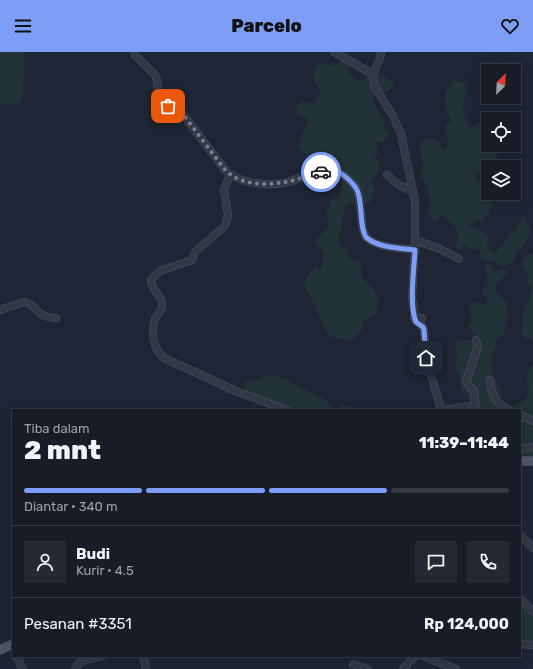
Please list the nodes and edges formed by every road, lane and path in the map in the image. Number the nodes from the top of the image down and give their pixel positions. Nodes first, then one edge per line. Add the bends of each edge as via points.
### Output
1 (334, 52) edge
2 (381, 52) edge
3 (135, 55) dead end
4 (373, 74) junction
5 (230, 175) junction
6 (386, 176) dead end
7 (413, 192) junction
8 (415, 240) junction
9 (415, 250) junction
10 (460, 259) dead end
11 (0, 310) edge
12 (414, 317) junction
13 (56, 318) dead end
14 (422, 318) dead end
15 (476, 340) dead end
16 (490, 380) dead end
17 (284, 409) edge
18 (444, 409) edge
19 (450, 409) edge
20 (474, 409) edge
21 (476, 409) edge
22 (508, 409) edge
23 (521, 415) edge
24 (533, 421) edge
25 (533, 447) edge
26 (521, 449) edge
27 (521, 461) edge
28 (533, 461) edge
29 (521, 536) edge
30 (533, 548) edge
31 (521, 599) edge
32 (533, 612) edge
33 (521, 644) edge
34 (533, 645) edge
35 (12, 646) edge
36 (0, 650) edge
37 (17, 657) edge
38 (98, 657) edge
39 (143, 657) edge
40 (414, 657) edge
41 (426, 657) edge
42 (353, 664) dead end
43 (24, 669) edge
44 (75, 669) edge
45 (146, 669) edge
46 (368, 669) edge
47 (403, 669) edge
48 (456, 669) edge

1 - 4 street
2 - 4 street
3 - 5 street via 156,77 162,102 182,113
4 - 7 street via 375,87 401,134
5 - 9 street via 257,184 280,183 336,170 356,188 361,204 362,230 365,237 382,245
5 - 17 street via 224,190 228,215 225,226 195,252 192,260 160,271 152,280 151,284 162,305 153,330 156,349 164,358 238,392
6 - 7 street
7 - 8 street
8 - 9 street
8 - 10 street via 440,248
9 - 12 street via 412,298
11 - 13 street via 24,302 47,318
12 - 14 street
12 - 18 street via 424,330 426,358
15 - 21 street via 478,346 466,382 474,391
16 - 22 street via 495,400
19 - 20 street via 466,406
23 - 24 street
25 - 26 street
27 - 28 main road
29 - 30 street
31 - 32 street
33 - 34 street
35 - 36 main road
37 - 43 street
38 - 44 street via 80,662
39 - 45 street
40 - 47 street
41 - 48 street
42 - 46 street

